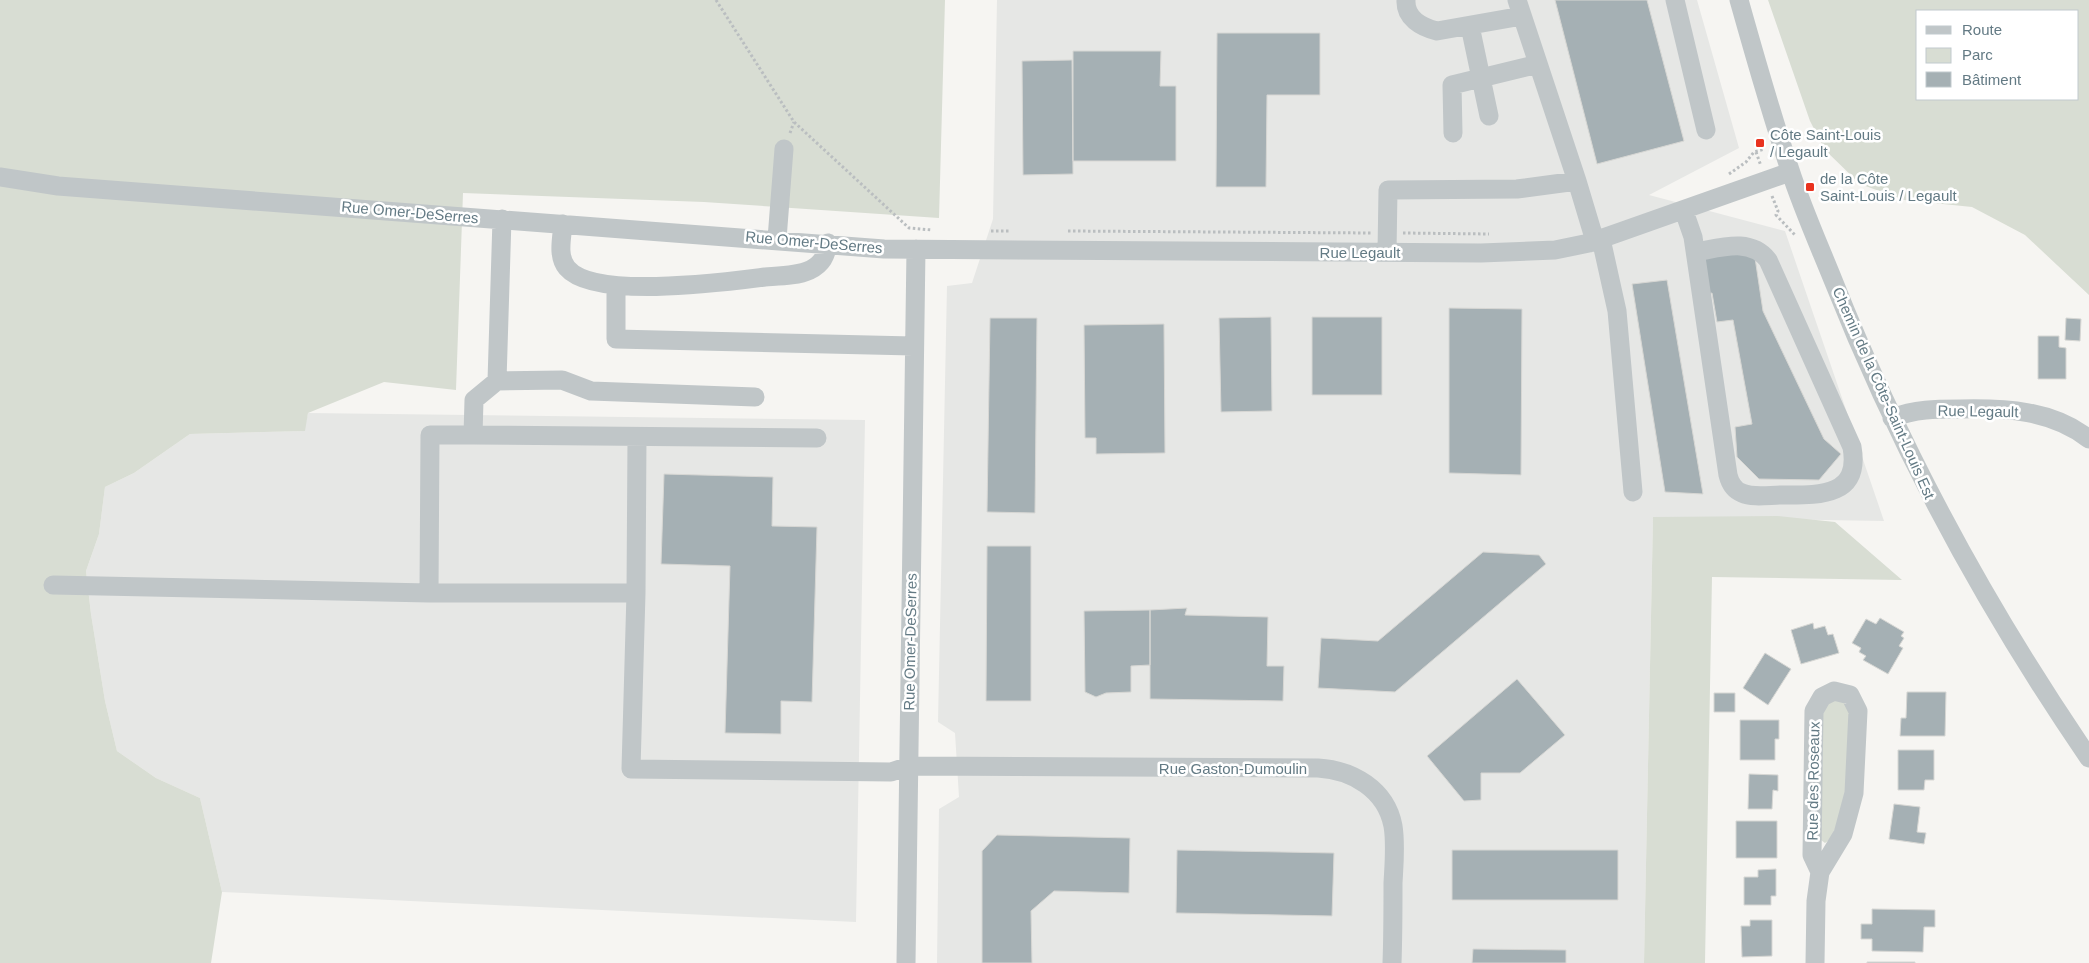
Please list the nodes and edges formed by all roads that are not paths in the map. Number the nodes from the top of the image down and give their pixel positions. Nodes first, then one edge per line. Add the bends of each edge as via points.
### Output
1 (1406, 0) edge
2 (1675, 0) edge
3 (1739, 0) edge
4 (1519, 8) edge
5 (1470, 26) junction
6 (1538, 64) junction
7 (1481, 78) junction
8 (1489, 116) dead end
9 (1706, 130) dead end
10 (1453, 133) dead end
11 (784, 149) dead end
12 (1790, 172) junction
13 (0, 177) edge
14 (1577, 181) junction
15 (1684, 211) junction
16 (502, 219) junction
17 (563, 224) junction
18 (778, 239) junction
19 (1598, 240) junction
20 (828, 243) junction
21 (916, 249) junction
22 (1387, 252) junction
23 (1696, 252) junction
24 (616, 286) junction
25 (913, 346) junction
26 (497, 381) junction
27 (755, 397) dead end
28 (1892, 418) junction
29 (473, 435) junction
30 (2088, 436) edge
31 (637, 437) junction
32 (817, 438) dead end
33 (1633, 492) dead end
34 (53, 585) dead end
35 (429, 593) junction
36 (636, 593) junction
37 (2089, 758) edge
38 (909, 766) junction
39 (1820, 872) junction
40 (906, 963) edge
41 (1392, 963) edge
42 (1815, 963) edge

1 - 5 street via 1412,18 1427,29
2 - 9 street
3 - 12 street, Chemin de la Côte-Saint-Louis Est
4 - 5 street
4 - 6 street
5 - 7 street
6 - 7 street
6 - 14 street
7 - 8 street
7 - 10 street via 1452,85
11 - 18 street
12 - 15 street, Rue Legault
12 - 28 street, Chemin de la Côte-Saint-Louis Est
13 - 16 street, Rue Omer-DeSerres via 58,186
14 - 19 street
14 - 22 street via 1517,189 1388,190
15 - 19 street, Rue Legault
15 - 23 street
16 - 17 street, Rue Omer-DeSerres
16 - 26 street
17 - 18 street, Rue Omer-DeSerres
17 - 24 street via 562,259 569,270 585,279
18 - 20 street, Rue Omer-DeSerres
19 - 22 street, Rue Legault via 1544,251
19 - 33 street via 1617,311
20 - 21 street, Rue Omer-DeSerres
20 - 24 street via 820,263 803,272 700,286
21 - 22 street, Rue Legault
21 - 25 street, Rue Omer-DeSerres
23 - 23 street via 1731,484 1750,495 1821,496 1834,490 1849,478 1854,463 1852,447 1768,260 1757,249 1749,247
24 - 25 street via 616,339
25 - 38 street, Rue Omer-DeSerres
26 - 27 street via 562,380 591,391
26 - 29 street via 474,400
28 - 30 street, Rue Legault via 1925,409 2011,410 2057,421
28 - 37 street, Chemin de la Côte-Saint-Louis Est via 1941,518 1995,613
29 - 31 street
29 - 35 street via 430,435
31 - 32 street
31 - 36 street
34 - 35 street
35 - 36 street
36 - 38 street, Rue Gaston-Dumoulin via 631,769 891,772
38 - 40 street, Rue Omer-DeSerres
38 - 41 street, Rue Gaston-Dumoulin via 1318,768 1352,775 1375,792 1388,811 1393,826
39 - 39 street, Rue des Roseaux via 1843,834 1854,793 1858,711 1850,695 1834,691 1822,697 1814,712 1812,855
39 - 42 street, Rue des Roseaux

